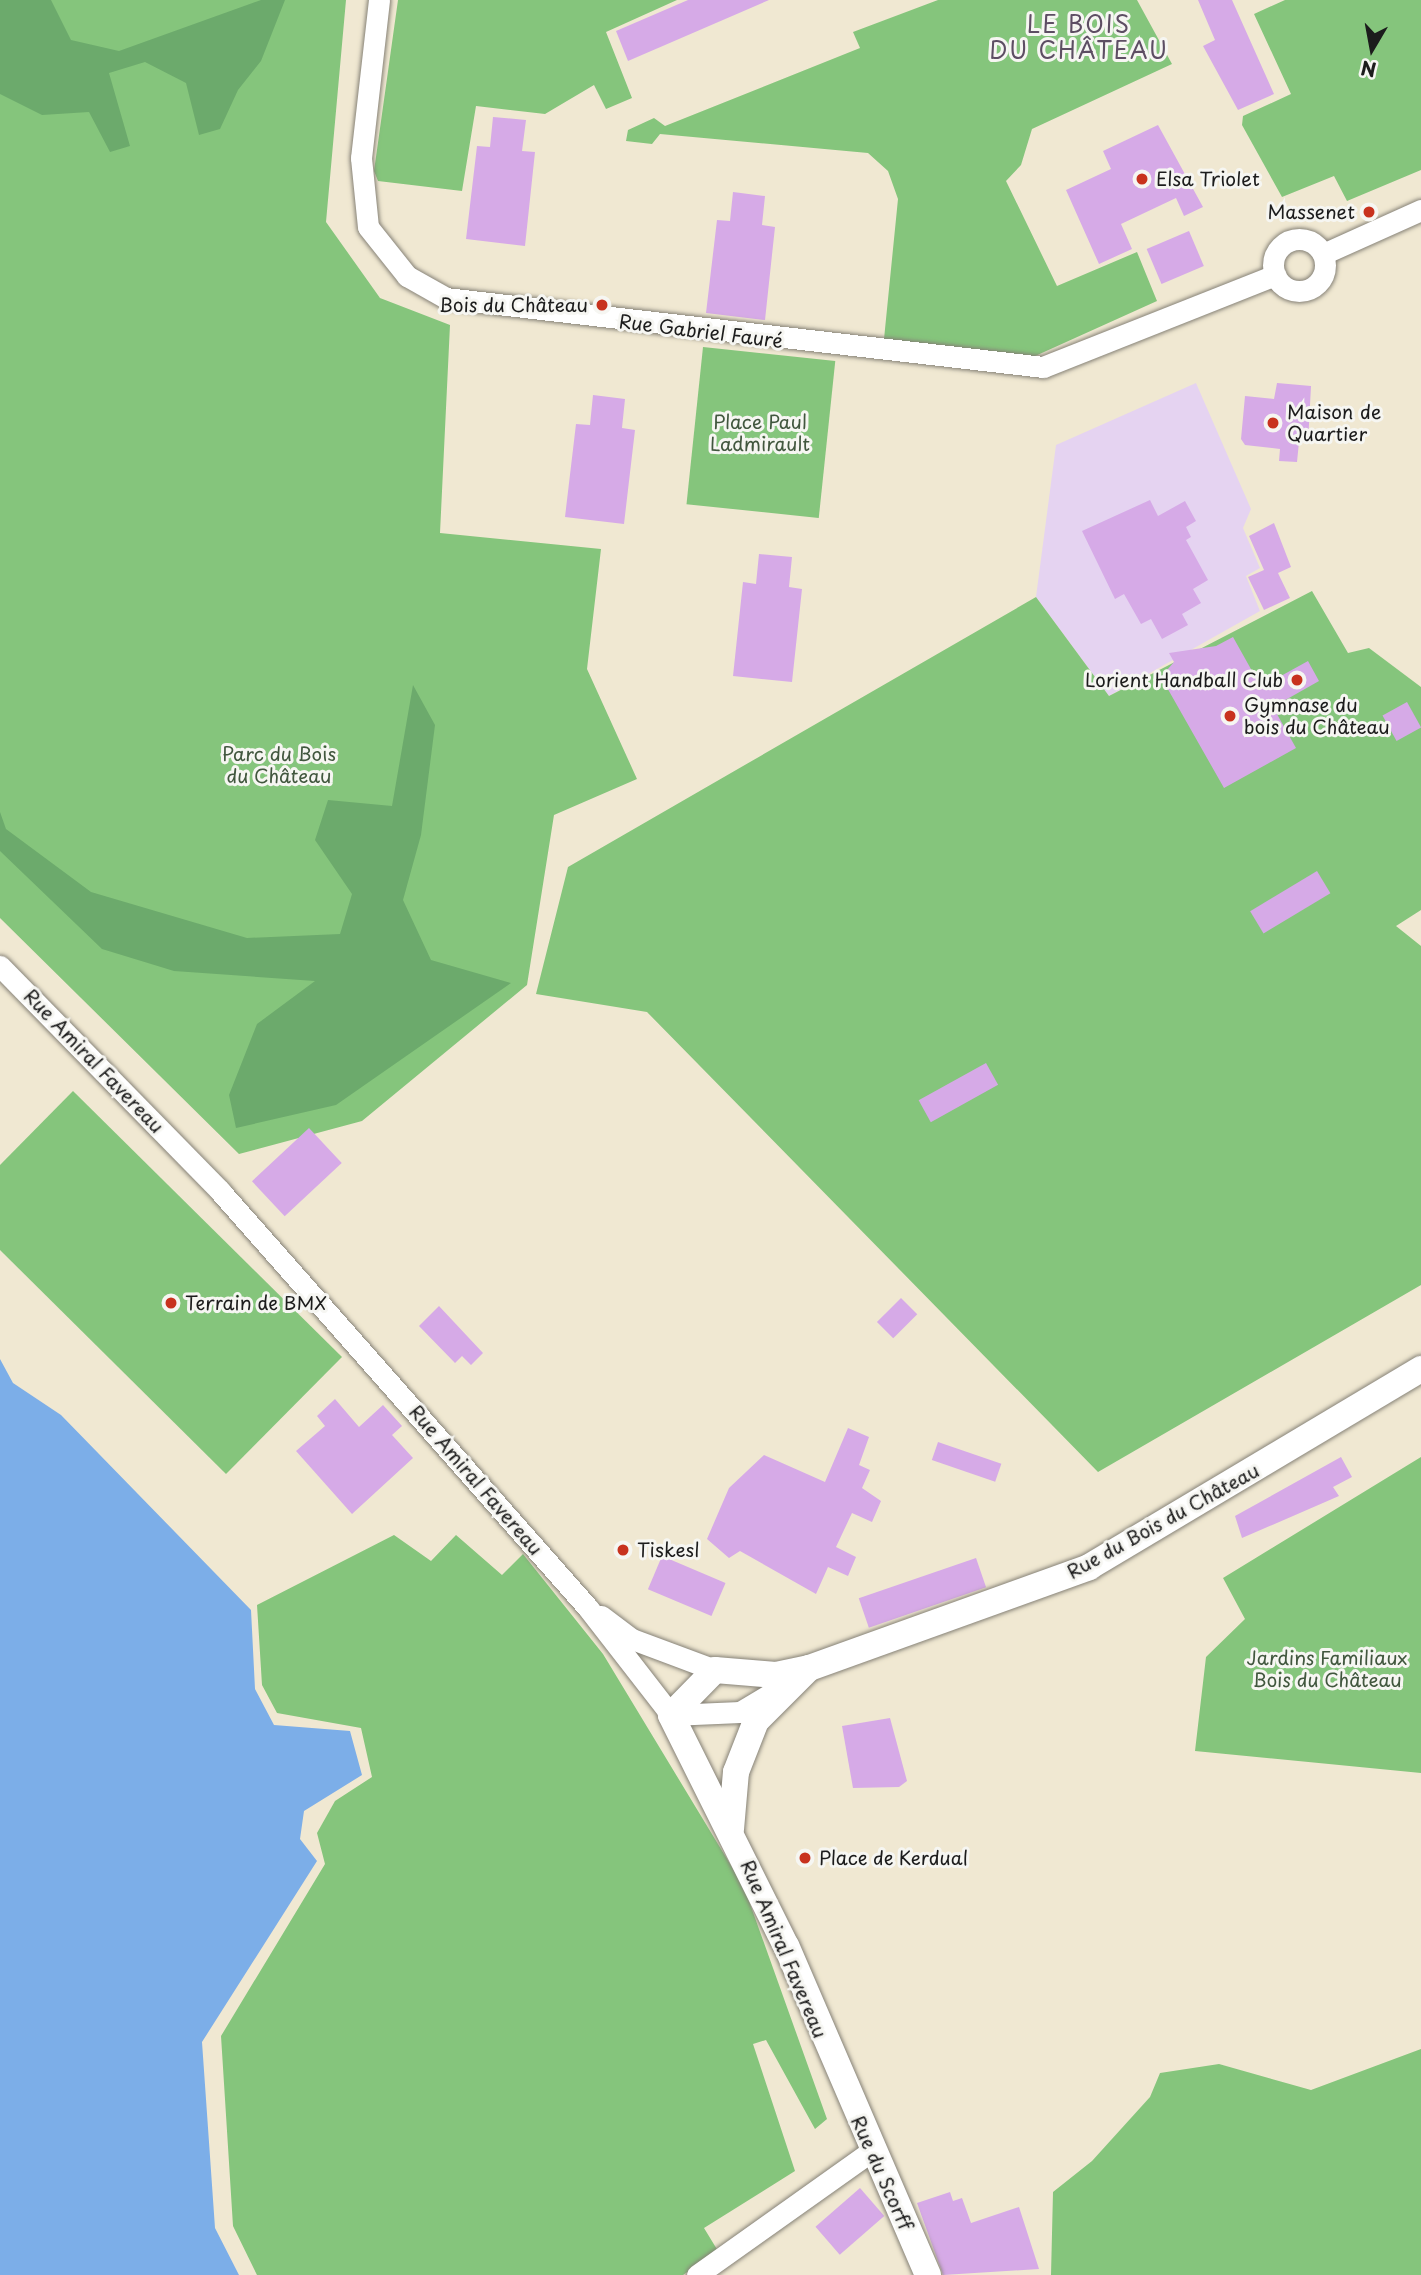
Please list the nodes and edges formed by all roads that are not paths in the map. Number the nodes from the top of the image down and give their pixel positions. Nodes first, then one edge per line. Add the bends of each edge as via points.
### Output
1 (379, 0) edge
2 (1421, 210) edge
3 (1323, 254) junction
4 (1275, 275) junction
5 (0, 966) edge
6 (1421, 1369) edge
7 (588, 1608) junction
8 (809, 1668) junction
9 (715, 1670) junction
10 (671, 1714) junction
11 (731, 1829) junction
12 (835, 2072) joint
13 (873, 2150) junction
14 (698, 2275) edge
15 (928, 2275) edge

1 - 4 street, Rue Gabriel Fauré via 361,158 368,227 407,276 446,298 1043,367
2 - 3 street
3 - 4 street via 1324,274 1310,288 1290,289
3 - 4 street via 1306,239 1285,242 1273,257
5 - 7 street, Rue Amiral Favereau via 220,1191
6 - 8 street, Rue du Bois du Château via 1089,1567
7 - 9 street, Rue du Bois du Château via 632,1639
7 - 10 street, Rue Amiral Favereau
8 - 9 street, Rue du Bois du Château via 776,1675
8 - 10 street, Rue du Bois du Château via 740,1712
8 - 11 street, Rue du Bois du Château via 756,1721 736,1772
9 - 10 street
10 - 11 street, Rue Amiral Favereau
11 - 12 street, Rue Amiral Favereau
12 - 13 street, Rue du Scorff
13 - 14 street
13 - 15 street, Rue du Scorff

